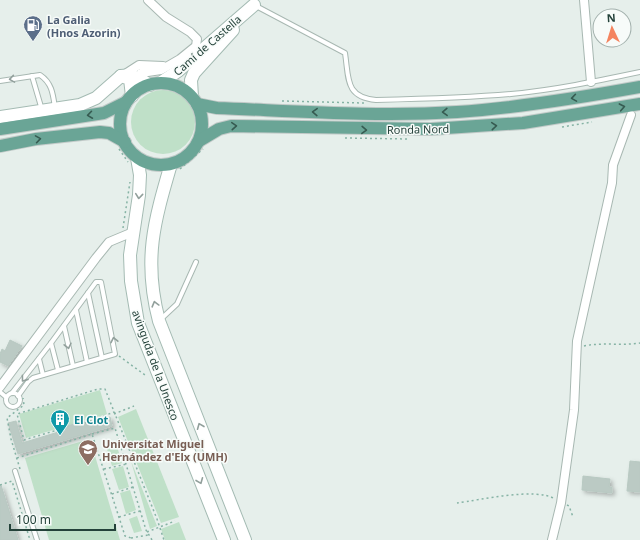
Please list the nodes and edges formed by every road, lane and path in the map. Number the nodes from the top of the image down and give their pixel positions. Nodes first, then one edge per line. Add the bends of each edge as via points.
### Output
1 (148, 0) edge
2 (584, 0) edge
3 (255, 2) edge
4 (168, 65) junction
5 (640, 72) edge
6 (32, 76) junction
7 (121, 76) junction
8 (0, 81) edge
9 (591, 82) junction
10 (150, 83) junction
11 (640, 87) edge
12 (129, 99) junction
13 (194, 100) junction
14 (640, 104) edge
15 (55, 108) junction
16 (42, 110) junction
17 (3, 115) edge
18 (631, 115) dead end
19 (0, 129) edge
20 (198, 141) junction
21 (120, 143) junction
22 (0, 146) edge
23 (133, 160) junction
24 (171, 164) junction
25 (131, 177) dead end
26 (128, 230) junction
27 (196, 262) dead end
28 (88, 293) junction
29 (76, 310) junction
30 (159, 321) junction
31 (64, 326) junction
32 (52, 343) junction
33 (640, 343) edge
34 (576, 347) junction
35 (118, 354) dead end
36 (102, 358) junction
37 (39, 359) junction
38 (87, 362) junction
39 (73, 366) junction
40 (58, 370) junction
41 (43, 375) junction
42 (146, 375) dead end
43 (0, 387) edge
44 (0, 392) edge
45 (12, 393) junction
46 (21, 396) junction
47 (6, 397) junction
48 (134, 406) dead end
49 (114, 413) junction
50 (84, 422) dead end
51 (64, 428) dead end
52 (92, 434) junction
53 (17, 458) junction
54 (127, 464) junction
55 (104, 469) junction
56 (22, 472) dead end
57 (15, 473) dead end
58 (0, 485) edge
59 (133, 487) junction
60 (112, 494) junction
61 (457, 503) dead end
62 (561, 503) junction
63 (140, 511) junction
64 (119, 517) junction
65 (573, 517) dead end
66 (175, 521) dead end
67 (159, 527) junction
68 (147, 532) junction
69 (148, 535) junction
70 (132, 539) edge
71 (30, 540) edge
72 (35, 540) edge
73 (152, 540) edge
74 (164, 540) edge
75 (224, 540) edge
76 (246, 540) edge
77 (552, 540) edge

1 - 4 street via 166,17 197,39 196,46
2 - 9 street
3 - 9 lane via 344,53 354,93 363,98 376,100 474,97 549,90
3 - 10 main road, Camí de Castella via 178,71
3 - 13 main road, Camí de Castella via 194,73 191,80
4 - 7 street via 139,65
4 - 10 street via 157,71 141,72
5 - 9 lane
6 -> 8 lane
6 - 15 lane via 40,75 47,80 52,90
6 - 16 lane
7 - 10 main road via 130,74
7 - 12 main road via 130,80
7 - 15 main road via 96,98 80,105
10 - 12 main road
10 - 13 main road via 169,84 183,89
11 -> 13 main road, Ronda Nord via 537,104 456,112 352,113 217,108
12 -> 19 main road via 104,113
12 - 21 main road via 122,112
13 - 20 main road via 201,124
20 -> 14 main road, Ronda Nord via 219,129 231,126 431,130 523,123
15 - 16 main road
16 - 17 main road
18 - 34 street via 613,165 612,183
20 - 24 main road, Ronda Nord via 191,151
22 -> 21 main road via 97,132 109,133
21 - 23 main road
21 - 23 path
23 - 24 main road
23 -> 26 main road, avinguda de la Unesco via 140,175 140,195
30 -> 24 main road, avinguda de la Unesco via 150,276 151,252 155,222
25 - 26 path
26 - 43 street via 109,242 100,252
26 -> 75 main road, avinguda de la Unesco via 131,281 138,323
27 - 30 lane via 177,304
28 - 29 lane
28 - 36 lane
36 -> 28 lane via 115,354 116,349 101,282 96,282
29 - 31 lane
29 - 38 lane
76 -> 30 main road, avinguda de la Unesco
31 - 32 lane
31 -> 39 lane
32 - 37 lane
32 - 40 lane
33 - 34 path via 624,346 598,343
34 - 62 street via 574,410
35 - 42 path
36 - 38 lane
37 - 41 lane
37 -> 45 lane
38 - 39 lane
39 - 40 lane
40 - 41 lane
41 - 46 lane via 28,382
44 - 47 lane
45 - 46 lane
45 - 47 lane
46 - 47 lane via 19,405 13,408 6,403
46 - 53 path via 24,405 7,418
48 - 49 path
49 - 50 path
49 - 51 path via 105,389 102,389 17,414 24,440
49 - 67 path
52 - 53 path
52 - 54 path via 115,428
52 - 55 path
53 - 56 path
54 - 55 path
54 - 59 path
55 - 60 path
57 - 72 lane
58 - 71 path via 12,481
59 - 60 path
59 - 63 path
60 - 64 path
61 - 62 path via 514,494 548,494
62 - 65 path via 569,506
62 - 77 street
63 - 64 path
63 - 68 path
64 - 70 path via 125,536
66 - 67 path
67 - 68 path
67 - 74 path
68 - 69 path
69 - 70 path
69 - 73 path

